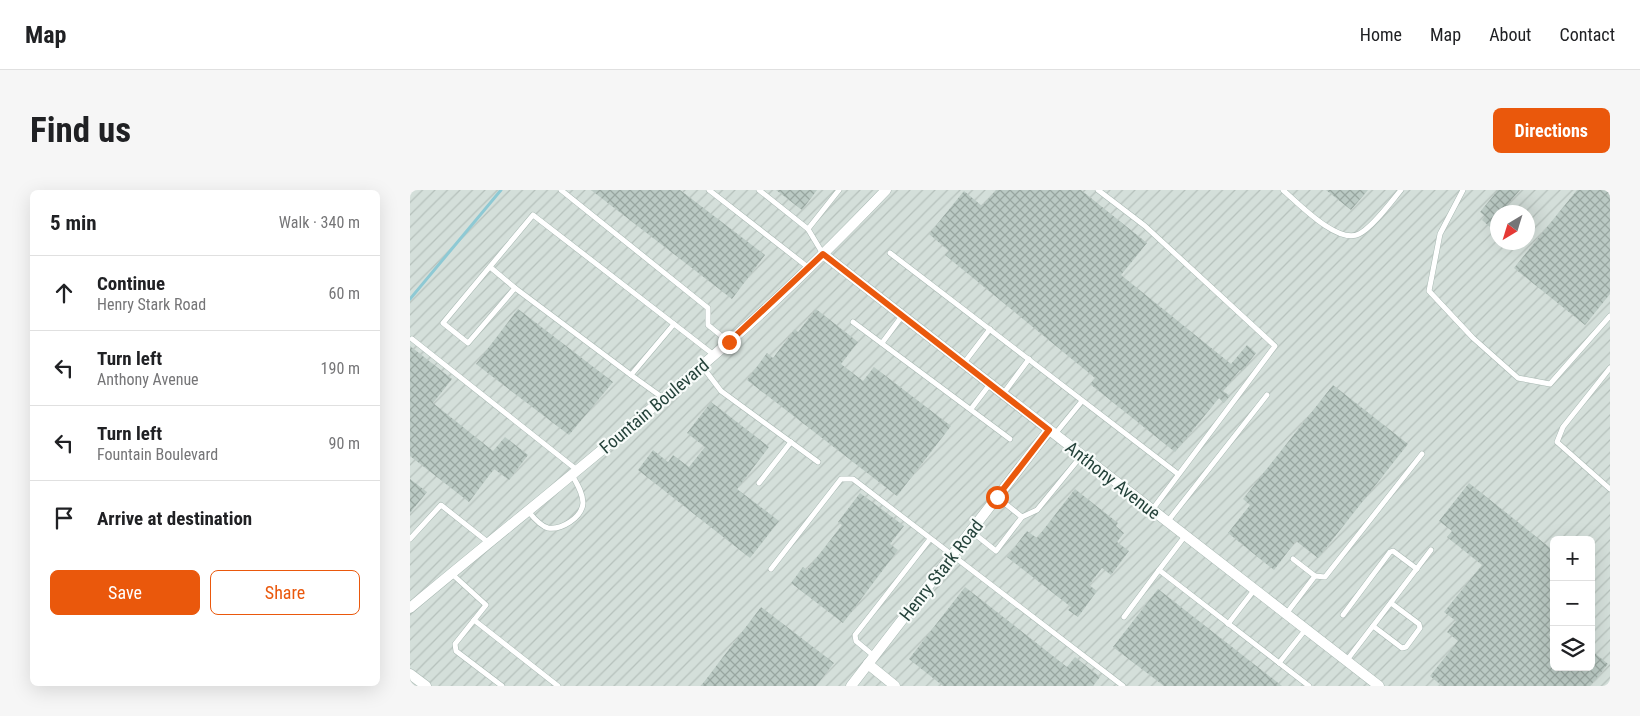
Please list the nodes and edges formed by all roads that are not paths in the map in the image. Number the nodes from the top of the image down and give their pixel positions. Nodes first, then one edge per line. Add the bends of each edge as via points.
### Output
1 (561, 190) edge
2 (710, 190) edge
3 (758, 190) edge
4 (840, 190) edge
5 (886, 190) edge
6 (1098, 190) edge
7 (1283, 190) edge
8 (1401, 190) edge
9 (1463, 190) edge
10 (808, 229) junction
11 (890, 253) dead end
12 (823, 254) junction
13 (490, 267) junction
14 (809, 268) junction
15 (515, 288) junction
16 (902, 316) junction
17 (1610, 316) edge
18 (854, 322) dead end
19 (674, 324) junction
20 (990, 329) junction
21 (412, 339) dead end
22 (729, 342) junction
23 (882, 343) junction
24 (714, 355) junction
25 (1029, 359) junction
26 (963, 364) junction
27 (702, 366) junction
28 (1610, 368) edge
29 (631, 375) junction
30 (990, 384) junction
31 (1002, 394) junction
32 (1268, 395) dead end
33 (663, 398) junction
34 (1082, 401) junction
35 (971, 409) junction
36 (1052, 433) junction
37 (1010, 439) dead end
38 (791, 442) junction
39 (1422, 454) dead end
40 (1082, 455) junction
41 (818, 462) dead end
42 (574, 472) junction
43 (1178, 474) junction
44 (759, 484) dead end
45 (1610, 489) edge
46 (997, 497) junction
47 (1152, 510) junction
48 (528, 511) junction
49 (1022, 517) junction
50 (1167, 522) junction
51 (971, 531) junction
52 (1185, 536) junction
53 (410, 539) edge
54 (930, 539) junction
55 (489, 543) junction
56 (1431, 550) dead end
57 (952, 556) junction
58 (1293, 559) dead end
59 (771, 569) dead end
60 (1417, 569) junction
61 (1160, 570) junction
62 (451, 574) junction
63 (1315, 576) junction
64 (1255, 589) junction
65 (1391, 602) junction
66 (410, 608) edge
67 (1286, 614) junction
68 (1343, 615) dead end
69 (1124, 617) dead end
70 (474, 620) junction
71 (1228, 624) junction
72 (1373, 626) junction
73 (1306, 629) junction
74 (871, 660) junction
75 (1347, 660) junction
76 (1279, 663) junction
77 (410, 674) edge
78 (1372, 684) edge
79 (426, 686) edge
80 (502, 686) edge
81 (558, 686) edge
82 (851, 686) edge
83 (895, 686) edge
84 (1123, 686) edge
85 (1309, 686) edge

1 - 22 lane via 708,308 708,325
2 - 14 lane
3 - 10 lane
4 - 10 lane
5 - 12 street, Fountain Boulevard
6 - 43 lane via 1145,226 1276,346
7 - 8 lane via 1332,230 1349,237 1366,230
9 - 17 lane via 1440,234 1429,290 1473,338 1518,378 1550,384
10 - 12 lane
11 - 20 lane
12 - 14 street, Fountain Boulevard
12 - 16 street, Anthony Avenue
13 - 15 lane
13 - 15 lane via 443,323 468,343
13 - 19 lane via 533,215
14 - 22 street, Fountain Boulevard
15 - 29 lane
16 - 23 lane
16 - 26 street, Anthony Avenue
18 - 23 lane
19 - 24 lane
19 - 29 lane
20 - 25 lane
20 - 26 lane
21 - 42 lane
22 - 24 street, Fountain Boulevard
23 - 35 lane
24 - 27 street, Fountain Boulevard
25 - 31 lane
25 - 34 lane
26 - 30 street, Anthony Avenue
27 - 33 street, Fountain Boulevard
27 - 38 lane via 721,391
28 - 45 lane via 1557,442
29 - 33 lane
30 - 31 street, Anthony Avenue
30 - 35 lane
31 - 36 street, Anthony Avenue
32 - 50 lane
33 - 42 street, Fountain Boulevard
34 - 36 lane
34 - 43 lane
35 - 37 lane
36 - 40 street, Anthony Avenue
36 - 46 street, Henry Stark Road
38 - 41 lane
38 - 44 lane
39 - 63 lane via 1325,577
40 - 47 street, Anthony Avenue
40 - 49 lane via 1037,510
42 - 48 street, Fountain Boulevard
42 - 48 lane via 582,493 583,505 579,514 566,524 546,528
43 - 47 lane
46 - 49 lane
46 - 51 street, Henry Stark Road
47 - 50 street, Anthony Avenue
48 - 55 street, Fountain Boulevard
49 - 51 lane via 996,551
50 - 52 street, Anthony Avenue
51 - 57 street, Henry Stark Road
52 - 61 lane
52 - 64 street, Anthony Avenue
53 - 55 lane via 441,505
54 - 57 lane
54 - 59 lane via 854,479 841,479
54 - 74 lane via 855,635
55 - 62 street, Fountain Boulevard
56 - 60 lane
57 - 74 street, Henry Stark Road
57 - 84 lane
58 - 63 lane
60 - 65 lane
60 - 68 lane via 1390,552
61 - 69 lane
61 - 71 lane
62 - 66 street, Fountain Boulevard
62 - 70 lane via 486,605
63 - 67 lane
64 - 67 street, Anthony Avenue
64 - 71 lane
65 - 72 lane
65 - 72 lane via 1419,624 1420,628 1406,647 1402,648
67 - 73 street, Anthony Avenue
70 - 80 lane via 455,644 456,650
70 - 81 lane
71 - 76 lane
72 - 75 lane
73 - 75 street, Anthony Avenue
73 - 76 lane
74 - 82 street, Henry Stark Road
74 - 83 street
75 - 78 street, Anthony Avenue
76 - 85 lane
77 - 79 street

